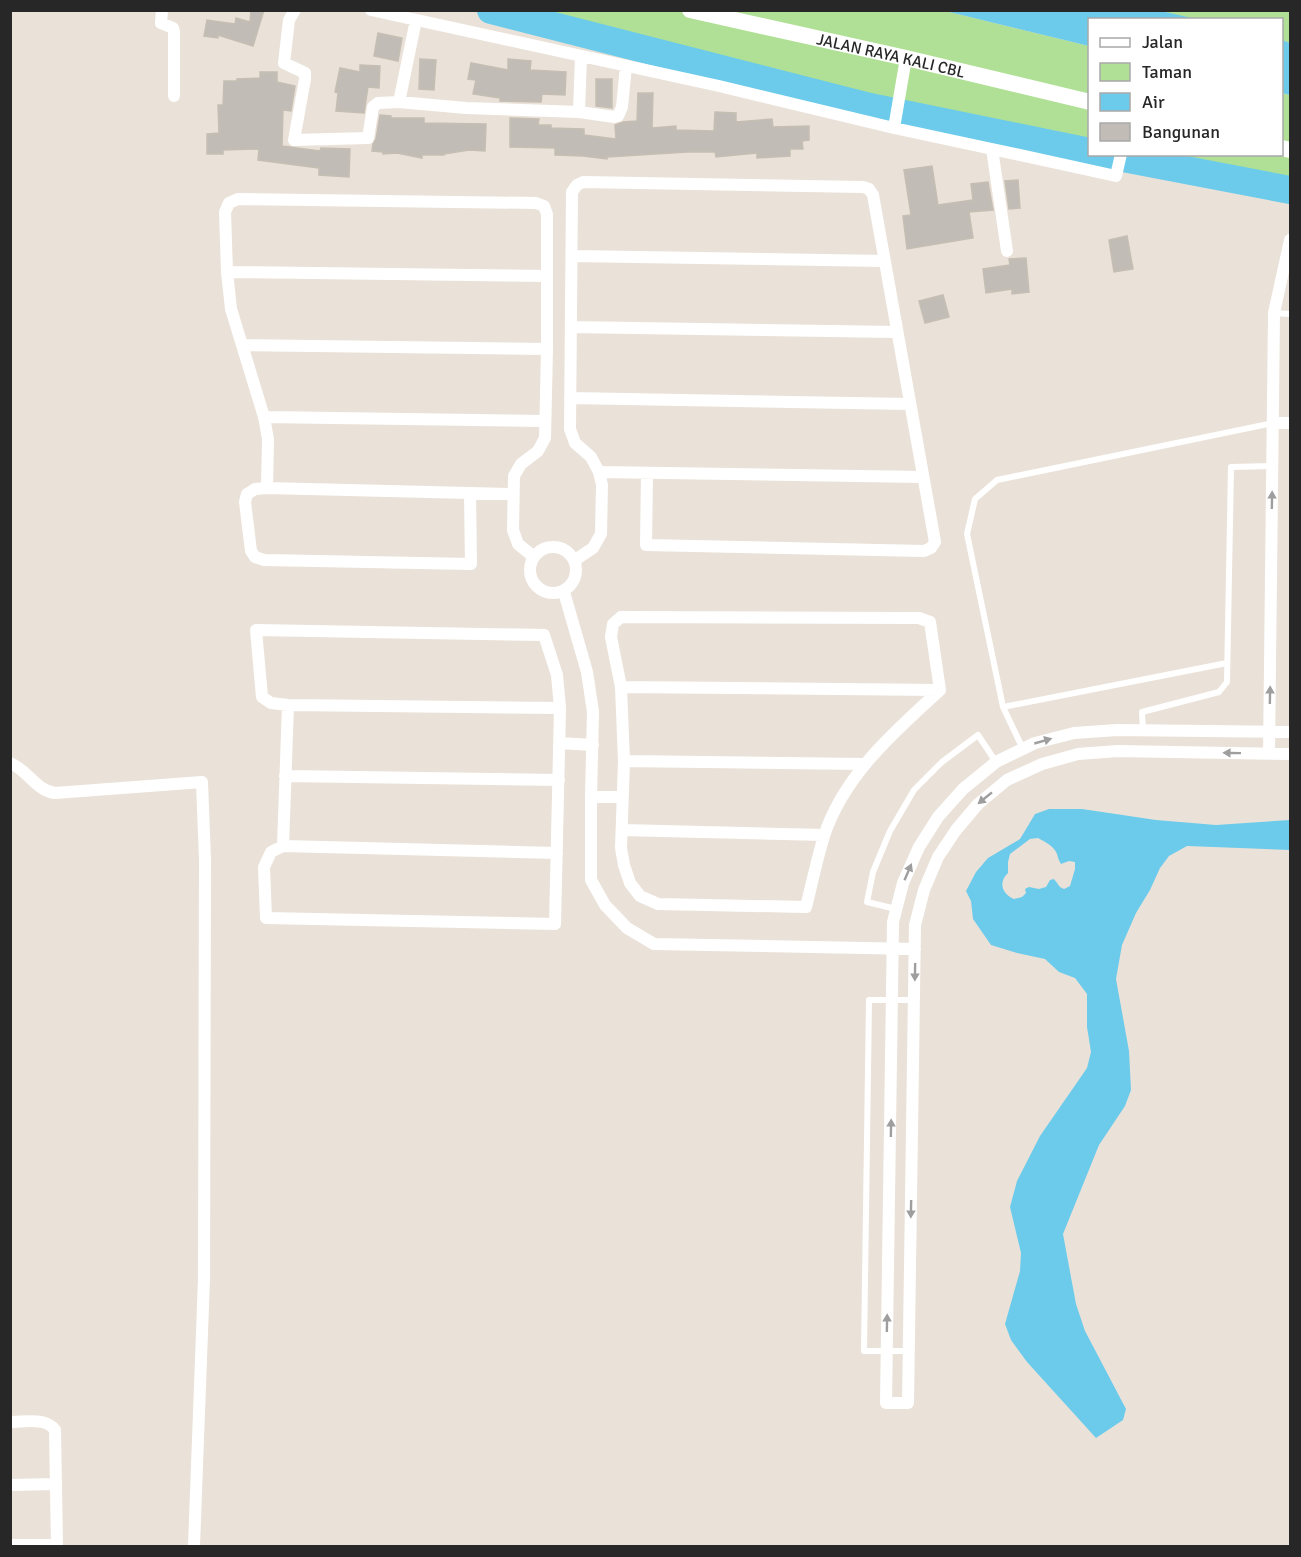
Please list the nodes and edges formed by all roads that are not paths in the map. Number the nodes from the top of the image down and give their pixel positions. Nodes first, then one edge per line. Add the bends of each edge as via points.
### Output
1 (162, 10) edge
2 (295, 10) edge
3 (371, 10) edge
4 (690, 10) edge
5 (389, 12) edge
6 (416, 20) junction
7 (581, 56) junction
8 (906, 58) junction
9 (626, 66) junction
10 (174, 96) dead end
11 (399, 102) junction
12 (1088, 102) edge
13 (579, 112) junction
14 (895, 124) junction
15 (992, 149) junction
16 (1119, 161) edge
17 (1290, 240) edge
18 (1007, 252) dead end
19 (572, 256) junction
20 (885, 261) junction
21 (227, 272) junction
22 (547, 276) junction
23 (1274, 313) junction
24 (1290, 314) edge
25 (571, 327) junction
26 (897, 332) junction
27 (242, 345) junction
28 (547, 349) junction
29 (570, 398) junction
30 (910, 404) junction
31 (264, 417) junction
32 (545, 421) junction
33 (1273, 423) junction
34 (1290, 423) edge
35 (1272, 466) junction
36 (599, 472) junction
37 (646, 472) junction
38 (923, 477) junction
39 (267, 488) junction
40 (471, 493) junction
41 (513, 494) junction
42 (534, 556) junction
43 (575, 560) junction
44 (564, 592) junction
45 (1227, 663) junction
46 (621, 687) junction
47 (940, 690) junction
48 (288, 705) junction
49 (1003, 707) junction
50 (560, 708) junction
51 (1143, 730) junction
52 (1269, 731) junction
53 (1290, 732) edge
54 (560, 743) junction
55 (593, 745) junction
56 (1023, 749) junction
57 (1269, 753) junction
58 (1290, 754) edge
59 (624, 761) junction
60 (996, 762) junction
61 (10, 763) edge
62 (864, 764) junction
63 (285, 776) junction
64 (559, 780) junction
65 (591, 797) junction
66 (622, 797) junction
67 (622, 830) junction
68 (825, 835) junction
69 (283, 846) junction
70 (557, 853) junction
71 (897, 909) junction
72 (894, 948) junction
73 (915, 949) junction
74 (893, 1000) junction
75 (915, 1000) junction
76 (887, 1351) junction
77 (909, 1351) junction
78 (10, 1422) edge
79 (56, 1484) junction
80 (10, 1485) edge
81 (10, 1545) edge
82 (57, 1546) edge
83 (194, 1546) edge

1 - 10 street via 161,23 174,32
2 - 11 street via 289,20 284,63 305,73 294,140 368,138 374,105
3 - 5 street
4 - 8 main road, JALAN RAYA KALI CBL
5 - 6 street
6 - 7 street
6 - 11 street
7 - 9 street
7 - 13 street
8 - 12 main road, JALAN RAYA KALI CBL
8 - 14 street
9 - 13 street via 618,116
9 - 14 street
11 - 13 street
14 - 15 street
15 - 16 street via 1116,176
15 - 18 street
17 - 23 street
19 - 20 street
19 - 20 street via 572,192 584,182 863,187 873,195
19 - 25 street
20 - 26 street
21 - 22 street
21 - 22 street via 225,212 229,203 237,199 536,203 544,206 547,214
21 - 27 street via 231,309
22 - 28 street
23 - 24 lane
23 - 33 street
25 - 26 street
25 - 29 street
26 - 30 street
27 - 28 street
27 - 31 street
28 - 32 street
29 - 30 street
29 - 36 street via 570,429 575,443
30 - 38 street
31 - 32 street
31 - 39 street via 268,440
32 - 41 street via 545,438 514,476
33 - 34 street
33 - 35 street
33 - 49 lane via 998,480 975,499 967,534
35 - 45 lane via 1231,467
52 -> 35 street
36 - 37 street
36 - 43 street via 601,534 593,548
37 - 38 street
37 - 38 street via 646,545 924,551 932,548 934,542
39 - 40 street
39 - 40 street via 255,489 244,502 251,551 264,560 471,564
40 - 41 street
41 - 42 street via 513,530 518,544
42 - 43 street via 555,546 567,550
42 - 44 street via 532,580 540,590 551,594
43 - 44 street via 573,584
44 - 55 street via 587,672
45 - 49 lane
45 - 51 lane via 1227,682 1220,692 1142,712
46 - 47 street
46 - 47 street via 611,637 613,624 621,616 919,618 930,622
46 - 59 street
47 - 62 street
48 - 50 street
48 - 50 street via 271,703 262,696 256,630 544,635 557,675
48 - 63 street
49 - 56 lane
50 - 54 street
51 - 52 street
56 -> 51 street via 1074,733
52 - 53 street
52 - 57 street
54 - 55 street
54 - 64 street
55 - 65 street
56 - 60 street
57 - 58 street
57 -> 73 street via 1078,754 1042,764 1008,780 978,804 938,857 915,925
59 - 62 street
59 - 66 street
71 -> 60 street via 907,874 932,827 963,789
60 - 71 lane via 978,735 914,790 890,831 873,872 867,902
61 - 83 street via 40,788 55,793 202,782 204,1279
62 - 68 street via 839,801
63 - 64 street
63 - 69 street
64 - 70 street
65 - 66 street
65 - 72 street via 591,880 605,905 627,928 654,944
66 - 67 street
67 - 68 street
67 - 68 street via 621,848 630,883 640,896 658,904 806,907
69 - 70 street
69 - 70 street via 271,852 264,867 266,918 555,924
71 - 72 street
72 - 73 street
72 - 74 street
73 -> 75 street
74 - 75 lane
76 -> 74 street
74 - 76 lane via 868,1000 864,1351
75 -> 77 street
76 - 77 lane
76 - 77 street via 886,1403 908,1403
78 - 79 street via 51,1424 56,1438
79 - 80 street
79 - 82 street
81 - 82 street

